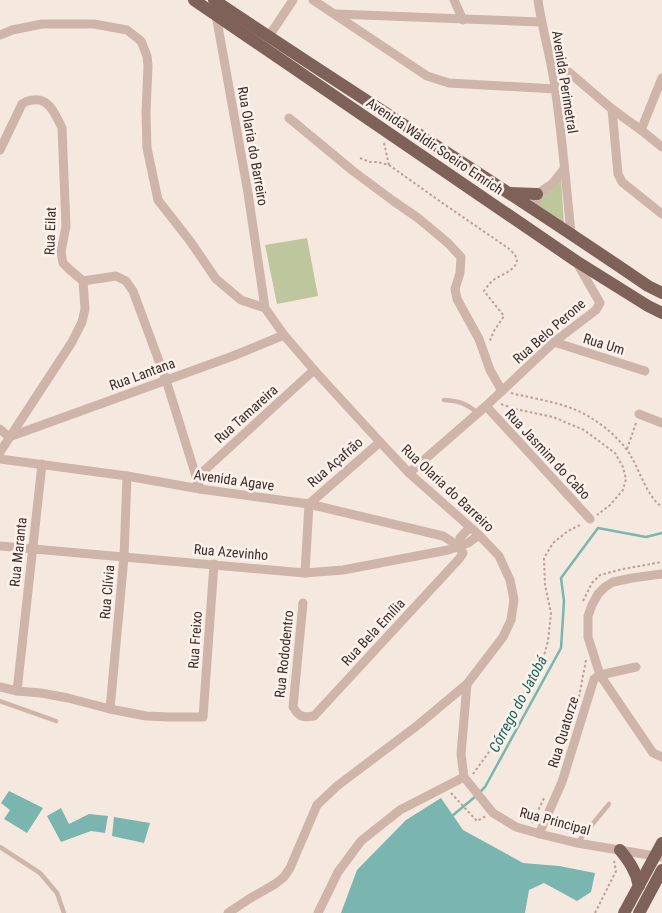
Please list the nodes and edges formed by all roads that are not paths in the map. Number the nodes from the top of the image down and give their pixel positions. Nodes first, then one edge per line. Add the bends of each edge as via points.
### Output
1 (194, 0) edge
2 (294, 0) edge
3 (313, 0) edge
4 (454, 0) edge
5 (538, 0) edge
6 (217, 6) edge
7 (334, 14) junction
8 (463, 20) junction
9 (541, 22) junction
10 (0, 35) edge
11 (269, 36) junction
12 (550, 56) junction
13 (662, 78) edge
14 (555, 89) junction
15 (612, 109) junction
16 (289, 118) dead end
17 (641, 130) junction
18 (662, 147) edge
19 (0, 150) edge
20 (564, 169) junction
21 (508, 193) junction
22 (536, 194) junction
23 (534, 210) junction
24 (662, 214) edge
25 (536, 233) junction
26 (571, 233) junction
27 (576, 261) junction
28 (83, 280) junction
29 (662, 293) edge
30 (265, 308) junction
31 (662, 314) edge
32 (284, 335) junction
33 (554, 342) junction
34 (314, 370) junction
35 (645, 371) dead end
36 (166, 380) junction
37 (502, 391) junction
38 (444, 400) dead end
39 (488, 404) junction
40 (478, 413) junction
41 (639, 414) road end
42 (662, 423) edge
43 (0, 429) edge
44 (9, 438) junction
45 (380, 442) junction
46 (0, 452) edge
47 (0, 459) edge
48 (42, 464) junction
49 (409, 472) junction
50 (127, 476) junction
51 (196, 478) junction
52 (200, 490) junction
53 (308, 504) junction
54 (590, 519) road end
55 (470, 527) junction
56 (479, 535) junction
57 (0, 546) edge
58 (458, 547) junction
59 (32, 549) junction
60 (124, 557) junction
61 (214, 564) junction
62 (305, 573) junction
63 (662, 574) edge
64 (303, 603) dead end
65 (636, 667) dead end
66 (600, 675) junction
67 (467, 684) junction
68 (0, 687) edge
69 (17, 690) junction
70 (0, 701) edge
71 (293, 708) joint
72 (110, 709) junction
73 (56, 721) dead end
74 (662, 757) edge
75 (466, 781) junction
76 (609, 804) dead end
77 (539, 834) junction
78 (577, 843) junction
79 (662, 843) edge
80 (0, 847) edge
81 (617, 853) junction
82 (658, 857) edge
83 (662, 870) edge
84 (639, 886) junction
85 (64, 913) edge
86 (228, 913) edge
87 (318, 913) edge
88 (624, 913) edge
89 (639, 913) edge

1 - 6 main road, Avenida Waldir Soeiro Emrich
2 - 11 street
3 - 7 street
4 - 8 street
5 - 9 street, Avenida Perimetral
6 - 11 main road, Avenida Waldir Soeiro Emrich
6 - 25 main road, Avenida Waldir Soeiro Emrich via 377,124
6 - 30 street, Rua Olaria do Barreiro
7 - 8 street
7 - 14 street via 427,76 449,83
8 - 9 street
9 - 12 street, Avenida Perimetral
10 - 30 street via 42,24 94,24 127,30 140,41 147,56 147,148 158,200 216,279 241,300
11 - 21 main road, Avenida Waldir Soeiro Emrich
12 - 14 street, Avenida Perimetral
12 - 15 street
13 - 17 street
14 - 20 street, Avenida Perimetral
15 - 17 street
15 - 24 street via 618,174 622,182
16 - 37 street via 353,171 418,218 461,257 455,288 457,299
17 - 18 street
19 - 28 street, Rua Eilat via 22,104 34,99 46,102 62,128 66,226 61,252 63,263
20 - 22 street via 552,184
20 - 26 street, Avenida Perimetral
21 - 22 main road
21 - 23 main road, Avenida Waldir Soeiro Emrich
22 - 23 street
23 - 25 main road
23 - 26 main road, Avenida Waldir Soeiro Emrich
25 - 26 main road
25 - 27 main road, Avenida Waldir Soeiro Emrich
26 - 29 main road, Avenida Waldir Soeiro Emrich
27 - 31 main road, Avenida Waldir Soeiro Emrich
27 - 33 street, Rua Belo Perone via 600,302 596,310
28 - 36 street via 116,276 126,281 133,291
28 - 44 street via 85,309 82,322
30 - 32 street, Rua Olaria do Barreiro
32 - 34 street, Rua Olaria do Barreiro
32 - 36 street, Rua Lantana
33 - 35 street, Rua Um
33 - 37 street, Rua Belo Perone
34 - 45 street, Rua Olaria do Barreiro
34 - 51 street, Rua Tamareira
36 - 44 street, Rua Lantana
36 - 51 street
37 - 39 street, Rua Belo Perone
38 - 40 lane via 464,403
39 - 40 street, Rua Belo Perone
39 - 54 street, Rua Jasmim do Cabo
40 - 49 street, Rua Belo Perone
41 - 42 street
43 - 44 street
44 - 46 street
45 - 49 street, Rua Olaria do Barreiro
45 - 53 street, Rua Açafrão
47 - 48 street, Avenida Agave
48 - 50 street, Avenida Agave
48 - 59 street, Rua Maranta
49 - 55 street, Rua Olaria do Barreiro
50 - 52 street, Avenida Agave
50 - 60 street, Rua Clívia
51 - 52 street
52 - 53 street, Avenida Agave
53 - 58 street, Avenida Agave via 443,536
53 - 62 street
55 - 56 street, Rua Olaria do Barreiro
55 - 58 street via 461,537
56 - 58 street, Rua Azevinho
56 - 67 street, Rua Olaria do Barreiro via 499,556 510,580 514,600 511,620 503,637
57 - 59 street, Rua Azevinho
58 - 62 street, Rua Azevinho via 343,570
58 - 71 street, Rua Bela Emília via 463,553 459,559 314,716 298,715
59 - 60 street, Rua Azevinho
59 - 69 street, Rua Maranta
60 - 61 street, Rua Azevinho
60 - 72 street, Rua Clívia
61 - 62 street, Rua Azevinho
61 - 72 street, Rua Freixo via 203,717 146,716
63 - 66 street via 612,582 598,594 588,616 588,637
64 - 71 street, Rua Rododentro
65 - 66 street
66 - 74 street via 654,753
66 - 77 street, Rua Quatorze via 594,679 562,782
67 - 75 street via 461,754
67 - 86 street, Rua Olaria do Barreiro via 337,786 318,805 284,877
68 - 69 street
69 - 72 street via 50,694
70 - 73 lane
75 - 77 street, Rua Principal via 492,812 516,826
75 - 87 street via 445,787 400,810 361,841 338,872
76 - 78 lane
77 - 78 street, Rua Principal
78 - 81 street, Rua Principal
79 - 82 main road
80 - 85 lane via 40,873 57,893
81 - 82 street, Rua Principal
81 - 84 main road via 632,866
82 - 84 main road
83 - 89 main road
84 - 88 main road

